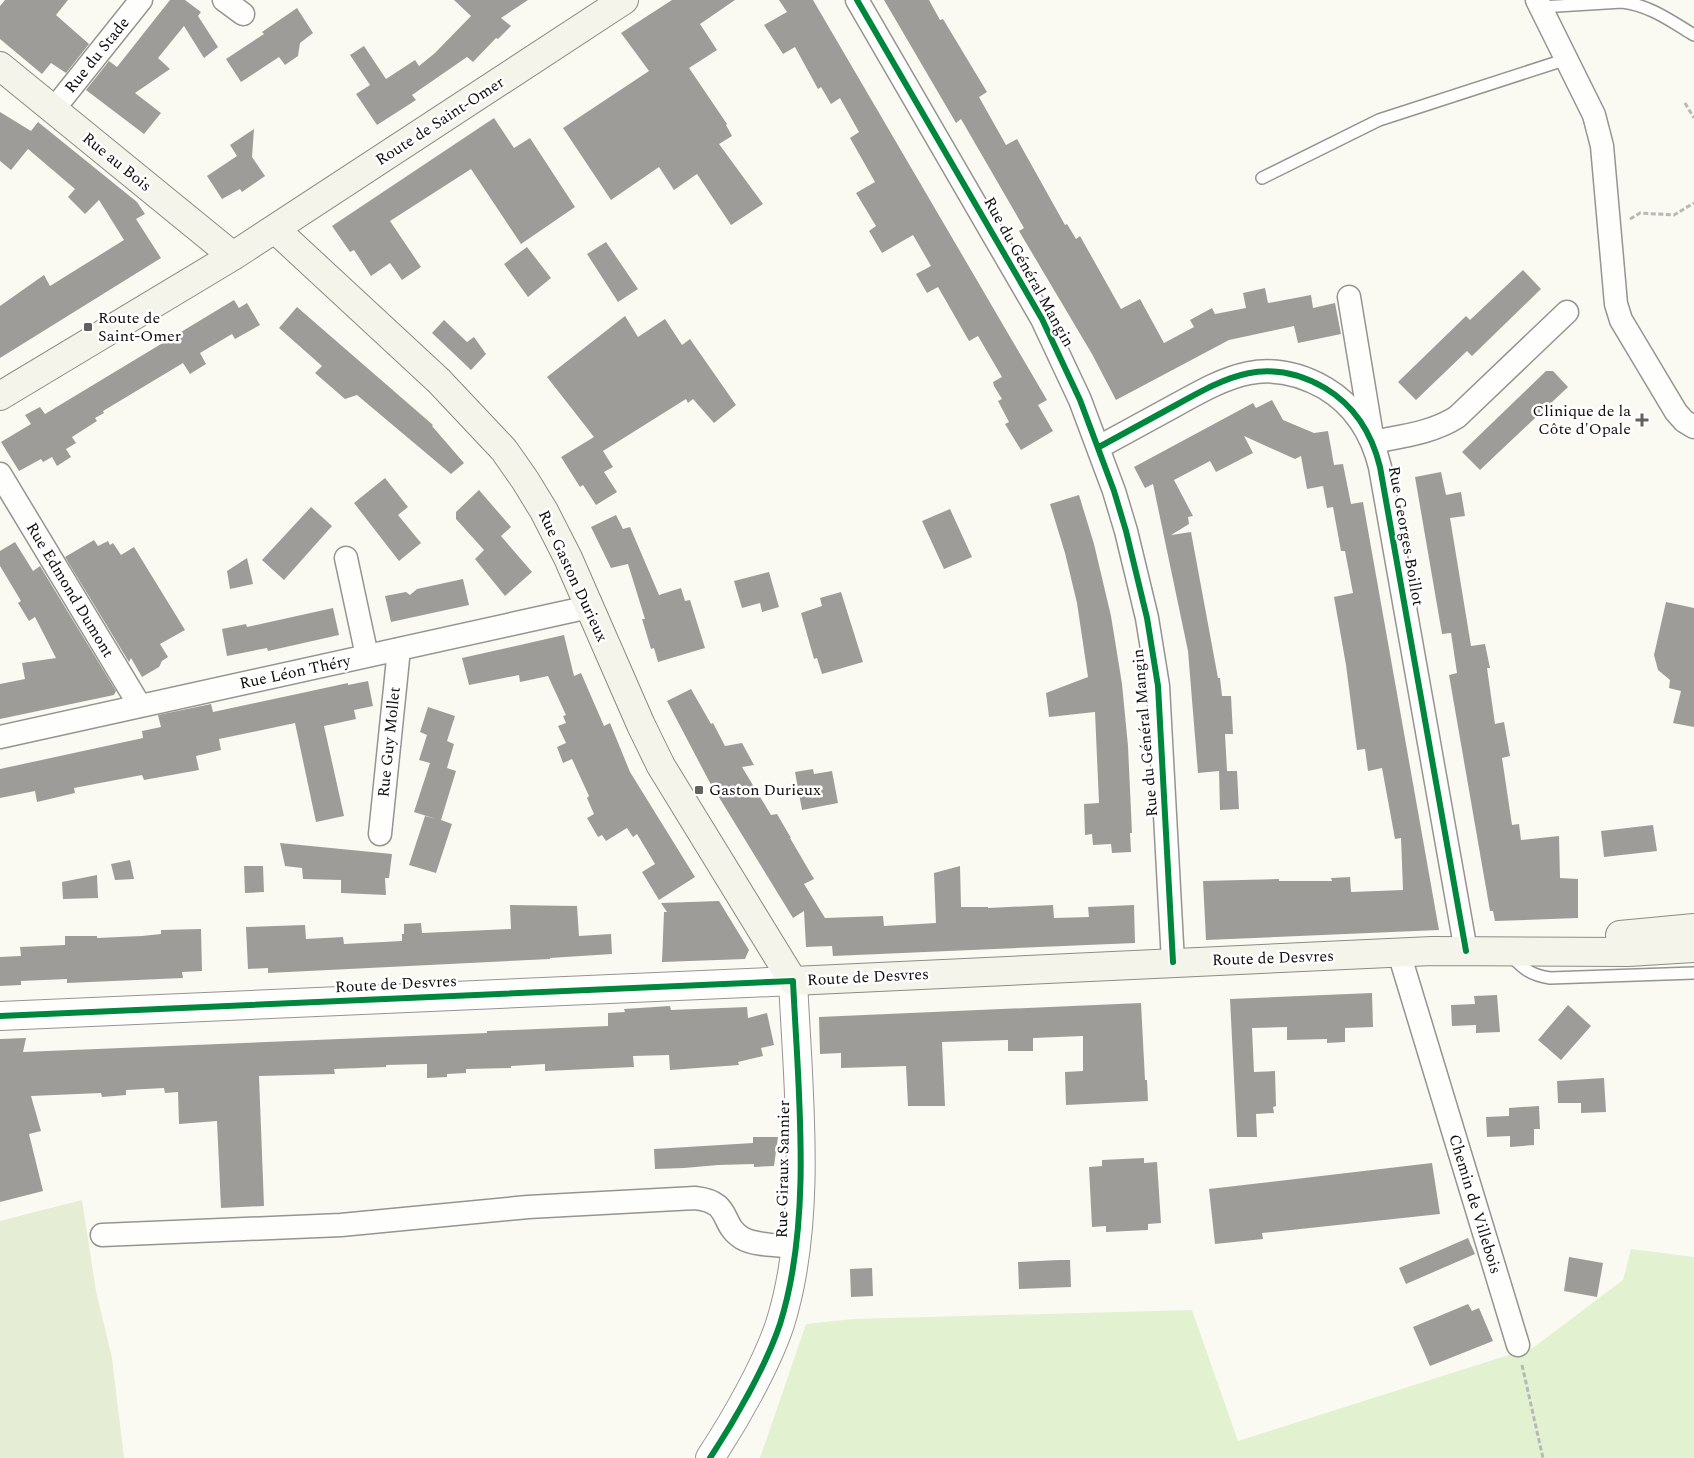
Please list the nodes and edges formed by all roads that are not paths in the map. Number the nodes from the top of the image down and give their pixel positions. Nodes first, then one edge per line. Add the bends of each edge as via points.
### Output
1 (141, 0) edge
2 (224, 0) edge
3 (624, 0) edge
4 (857, 0) edge
5 (1539, 3) edge
6 (243, 14) dead end
7 (1694, 35) edge
8 (1567, 59) junction
9 (0, 66) edge
10 (53, 110) junction
11 (1262, 178) dead end
12 (275, 229) junction
13 (233, 256) junction
14 (1349, 297) dead end
15 (1567, 312) dead end
16 (0, 396) edge
17 (1694, 427) edge
18 (1373, 442) junction
19 (1099, 447) junction
20 (0, 474) edge
21 (346, 558) dead end
22 (590, 607) junction
23 (399, 649) junction
24 (367, 656) junction
25 (140, 706) junction
26 (0, 737) edge
27 (380, 834) dead end
28 (1694, 928) edge
29 (1694, 948) edge
30 (1466, 950) junction
31 (1505, 951) junction
32 (1399, 953) junction
33 (1173, 962) junction
34 (1694, 973) edge
35 (793, 981) junction
36 (0, 1016) edge
37 (102, 1235) dead end
38 (796, 1247) junction
39 (1518, 1345) road end
40 (710, 1458) edge

1 - 10 street, Rue du Stade
2 - 6 street
3 - 12 main road, Route de Saint-Omer
4 - 19 street, Rue du Général Mangin via 1037,311 1061,356
5 - 7 lane via 1630,3 1648,8
5 - 8 street
8 - 11 lane via 1380,120
8 - 17 street via 1594,115 1600,136 1616,304 1621,320 1676,412 1684,422
9 - 10 main road, Rue au Bois
10 - 13 main road, Rue au Bois
12 - 13 main road, Route de Saint-Omer
12 - 22 main road, Rue Gaston Durieux via 440,381 504,450 544,511
13 - 16 main road, Route de Saint-Omer
14 - 18 street, Rue Georges Boillot
15 - 18 street via 1447,424
18 - 19 street, Rue Georges Boillot via 1355,412 1340,398 1308,379 1274,371 1247,373 1222,380
18 - 30 street, Rue Georges Boillot
19 - 33 street, Rue du Général Mangin via 1132,552 1158,686
20 - 25 street, Rue Edmond Dumont
21 - 24 street
22 - 23 street, Rue Léon Théry
22 - 35 main road, Rue Gaston Durieux via 661,766
23 - 24 street, Rue Léon Théry
23 - 27 street, Rue Guy Mollet
24 - 25 street, Rue Léon Théry
25 - 26 street, Rue Léon Théry
28 - 30 main road, Route de Desvres
29 - 31 main road, Route de Desvres via 1628,952
30 - 31 main road, Route de Desvres
30 - 32 main road, Route de Desvres
31 - 34 lane via 1528,972 1550,978
32 - 33 main road, Route de Desvres
32 - 39 street, Chemin de Villebois
33 - 35 main road, Route de Desvres
35 - 36 street, Route de Desvres
35 - 38 street, Rue Giraux Sannier via 800,1132
37 - 38 street via 341,1224 528,1207 695,1198 706,1199 722,1209 732,1229 748,1241
38 - 40 street, Rue Giraux Sannier via 788,1294 775,1339

